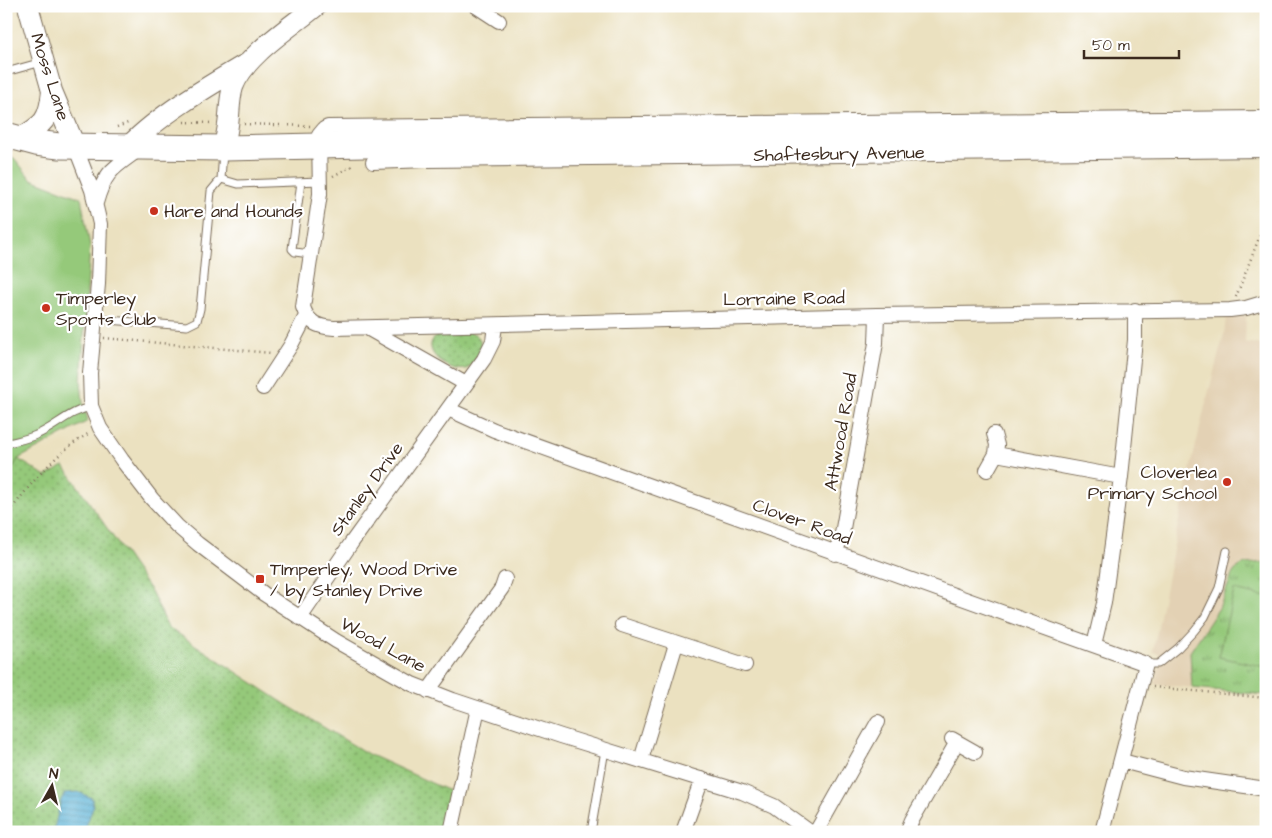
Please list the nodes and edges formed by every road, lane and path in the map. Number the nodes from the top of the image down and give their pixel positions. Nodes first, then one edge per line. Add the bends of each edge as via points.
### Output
1 (28, 6) edge
2 (476, 6) edge
3 (304, 10) edge
4 (498, 21) dead end
5 (44, 61) junction
6 (250, 61) junction
7 (6, 72) edge
8 (52, 91) junction
9 (1266, 118) edge
10 (158, 121) junction
11 (215, 123) dead end
12 (247, 124) dead end
13 (1130, 127) junction
14 (1266, 134) edge
15 (13, 137) edge
16 (321, 137) junction
17 (76, 146) junction
18 (136, 146) junction
19 (224, 148) junction
20 (376, 148) junction
21 (1266, 150) edge
22 (411, 152) junction
23 (221, 179) junction
24 (320, 181) junction
25 (301, 182) junction
26 (95, 204) junction
27 (1266, 220) edge
28 (310, 254) junction
29 (1266, 302) edge
30 (1135, 310) junction
31 (1230, 310) junction
32 (877, 315) junction
33 (306, 316) junction
34 (95, 318) junction
35 (495, 324) junction
36 (366, 327) junction
37 (93, 337) junction
38 (284, 356) junction
39 (466, 384) junction
40 (263, 388) dead end
41 (92, 407) junction
42 (448, 409) junction
43 (100, 428) junction
44 (994, 434) dead end
45 (6, 444) edge
46 (996, 454) junction
47 (987, 470) dead end
48 (1121, 477) junction
49 (6, 516) edge
50 (1227, 551) dead end
51 (836, 554) junction
52 (505, 579) dead end
53 (300, 618) junction
54 (622, 625) dead end
55 (676, 644) junction
56 (1094, 645) junction
57 (1146, 664) junction
58 (744, 665) dead end
59 (1142, 685) junction
60 (428, 691) junction
61 (1266, 698) edge
62 (478, 708) junction
63 (878, 722) dead end
64 (605, 750) junction
65 (975, 752) dead end
66 (641, 760) junction
67 (1122, 761) junction
68 (702, 779) junction
69 (1266, 789) edge
70 (451, 832) edge
71 (591, 832) edge
72 (683, 832) edge
73 (810, 832) edge
74 (816, 832) edge
75 (907, 832) edge
76 (1102, 832) edge

1 - 5 main road, Moss Lane
2 - 4 street
3 - 6 main road
5 - 7 lane
5 - 8 main road, Moss Lane
6 - 10 main road
6 - 19 main road via 233,86
8 - 15 main road via 48,115 36,128
8 - 17 main road, Moss Lane
9 - 13 street, Shaftesbury Avenue
10 - 11 path
10 - 18 main road via 143,132
12 - 16 path via 315,126
13 - 14 highway, Shaftesbury Avenue
13 - 20 street, Shaftesbury Avenue
13 - 22 highway, Shaftesbury Avenue
15 - 17 highway, Shaftesbury Avenue via 51,145
16 - 19 highway, Shaftesbury Avenue
16 - 20 highway, Shaftesbury Avenue
16 - 24 street
17 - 18 highway, Shaftesbury Avenue
17 - 26 street, Wood Lane
18 - 19 highway, Shaftesbury Avenue
18 - 26 street via 111,170 101,185
19 - 23 lane
20 - 22 highway, Shaftesbury Avenue
20 - 24 path via 357,164
21 - 22 street, Shaftesbury Avenue
23 - 25 lane via 238,184
23 - 34 lane via 211,191 197,321 187,326
24 - 25 lane
24 - 28 street
25 - 28 lane via 292,250
26 - 34 street, Wood Lane via 100,224
27 - 31 path
28 - 33 street via 302,307
29 - 31 street, Lorraine Road
30 - 31 street, Lorraine Road
30 - 32 street, Lorraine Road
30 - 48 street via 1136,340
32 - 35 street, Lorraine Road
32 - 51 street, Attwood Road via 876,343
33 - 36 street, Lorraine Road via 326,328
33 - 38 street
34 - 37 street, Wood Lane
35 - 36 street, Lorraine Road
35 - 39 street, Stanley Drive via 490,349
36 - 39 street
37 - 38 path
37 - 41 street, Wood Lane
38 - 40 street
39 - 42 street, Stanley Drive
41 - 43 street, Wood Lane
41 - 45 lane via 68,415 37,435
42 - 51 street, Clover Road via 494,430
42 - 53 street, Stanley Drive
43 - 49 path via 62,452 31,483
43 - 53 street, Wood Lane via 144,489 177,526 223,564
44 - 46 street
46 - 47 street
46 - 48 street
48 - 56 street via 1104,603
50 - 57 lane via 1219,588 1194,632 1158,664
51 - 56 street, Clover Road
52 - 60 street via 502,588
53 - 60 street, Wood Lane
54 - 55 street
55 - 58 street
55 - 66 street
56 - 57 street, Clover Road
57 - 59 street
59 - 61 path
59 - 67 street
60 - 62 street, Wood Lane
62 - 64 street, Wood Lane
62 - 70 street
63 - 74 street
64 - 66 street, Wood Lane
64 - 71 lane
65 - 75 street via 954,741
66 - 68 street, Wood Lane
67 - 69 street via 1183,777
67 - 76 street
68 - 72 street
68 - 73 street, Wood Lane via 764,801

